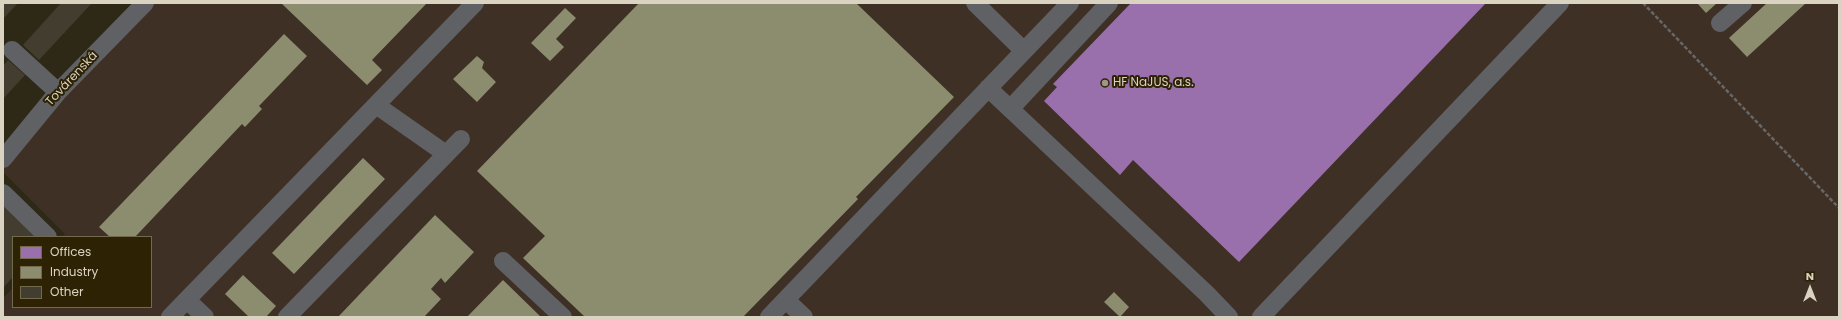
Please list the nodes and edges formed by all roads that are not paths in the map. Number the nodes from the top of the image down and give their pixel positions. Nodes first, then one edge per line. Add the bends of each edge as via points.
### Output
1 (145, 3) edge
2 (475, 3) edge
3 (975, 3) edge
4 (1070, 3) edge
5 (1109, 3) edge
6 (1560, 3) edge
7 (1743, 3) edge
8 (1720, 23) dead end
9 (12, 50) dead end
10 (1024, 51) junction
11 (988, 88) junction
12 (58, 92) junction
13 (376, 105) junction
14 (1010, 109) junction
15 (461, 139) dead end
16 (446, 154) junction
17 (3, 159) edge
18 (3, 193) edge
19 (47, 236) edge
20 (503, 261) dead end
21 (187, 300) junction
22 (786, 300) junction
23 (170, 317) edge
24 (205, 317) edge
25 (287, 317) edge
26 (562, 317) edge
27 (769, 317) edge
28 (804, 317) edge
29 (1229, 317) edge
30 (1261, 317) edge

1 - 12 lane, Továrenská
2 - 13 lane
3 - 10 lane
4 - 10 lane
5 - 14 lane
6 - 30 lane
7 - 8 lane
9 - 12 lane
10 - 11 lane
11 - 14 lane
11 - 22 lane
12 - 17 lane, Továrenská
13 - 16 lane
13 - 21 lane
14 - 29 lane
15 - 16 lane
16 - 25 lane
18 - 19 lane
20 - 26 lane
21 - 23 lane
21 - 24 lane
22 - 27 lane
22 - 28 lane

